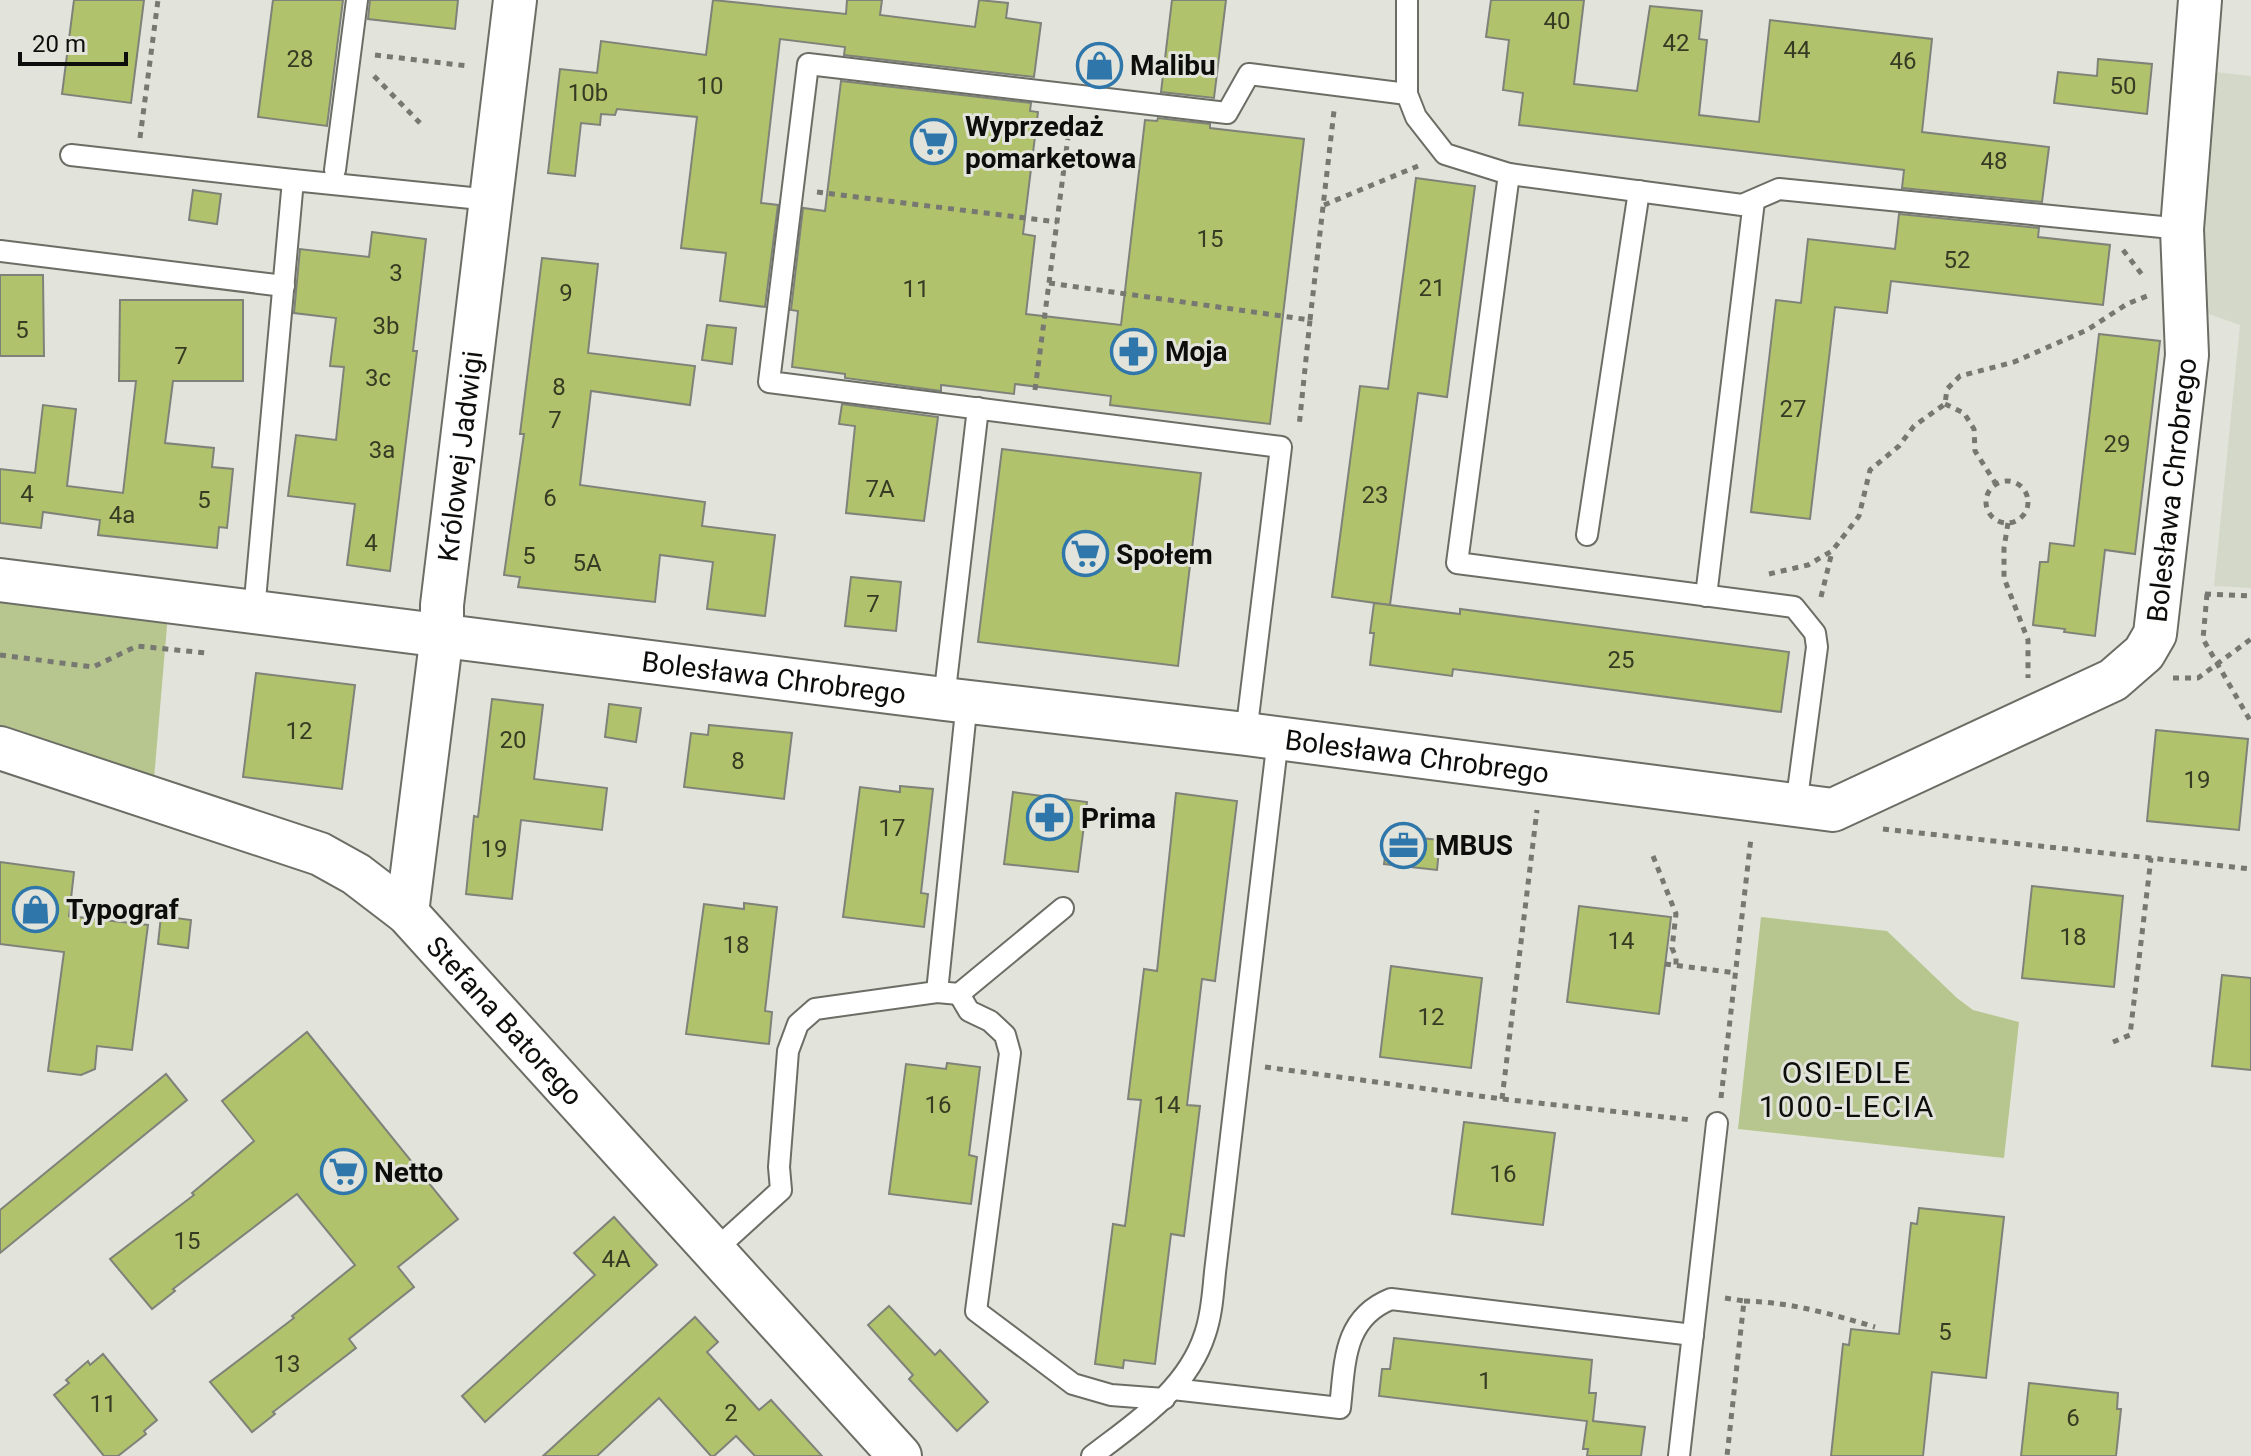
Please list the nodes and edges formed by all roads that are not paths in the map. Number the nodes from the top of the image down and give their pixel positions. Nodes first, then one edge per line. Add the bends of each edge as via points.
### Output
1 (357, 0) edge
2 (515, 0) edge
3 (1407, 0) edge
4 (2200, 0) edge
5 (1407, 94) junction
6 (71, 155) dead end
7 (335, 170) dead end
8 (1509, 174) junction
9 (293, 180) junction
10 (1639, 191) junction
11 (491, 200) junction
12 (1754, 201) junction
13 (2182, 229) junction
14 (0, 251) edge
15 (284, 286) junction
16 (978, 408) junction
17 (1587, 535) dead end
18 (0, 580) edge
19 (1706, 596) junction
20 (254, 611) junction
21 (442, 634) junction
22 (955, 700) junction
23 (1262, 736) junction
24 (0, 748) edge
25 (1814, 808) junction
26 (1063, 908) dead end
27 (407, 913) junction
28 (937, 992) junction
29 (959, 994) junction
30 (1717, 1123) road end
31 (715, 1250) junction
32 (1693, 1335) junction
33 (1169, 1394) junction
34 (900, 1456) edge
35 (1092, 1456) edge
36 (1679, 1456) edge

1 - 7 lane
2 - 11 street, Królowej Jadwigi
3 - 5 lane
4 - 13 street, Bolesława Chrobrego
5 - 8 lane via 1416,117 1445,154
5 - 16 lane via 1249,74 1227,113 808,64 769,382
6 - 9 lane
8 - 10 lane
8 - 19 lane via 1457,563
9 - 11 lane
9 - 15 lane
10 - 12 lane via 1742,205
10 - 17 lane
11 - 21 street, Królowej Jadwigi
12 - 13 lane via 1779,189
12 - 19 lane
13 - 25 street, Bolesława Chrobrego via 2170,286 2187,355 2186,378 2155,634 2144,653 2113,680
14 - 15 lane
15 - 20 lane
16 - 22 lane
16 - 23 lane via 1281,447
18 - 20 street, Bolesława Chrobrego
19 - 25 lane via 1794,607 1815,633
20 - 21 street, Bolesława Chrobrego
21 - 22 street, Bolesława Chrobrego
21 - 27 street, Królowej Jadwigi
22 - 23 street, Bolesława Chrobrego
22 - 28 lane
23 - 25 street, Bolesława Chrobrego
23 - 33 lane via 1240,1064 1211,1310 1198,1351
24 - 27 street, Stefana Batorego via 320,854
26 - 29 lane
27 - 31 street, Stefana Batorego
28 - 29 lane
28 - 31 lane via 815,1009 798,1024 788,1051 781,1190
29 - 33 lane via 969,1011 1005,1035 1010,1053 976,1311 1073,1384 1111,1395
30 - 32 lane
31 - 34 street, Stefana Batorego
32 - 33 lane via 1391,1299 1374,1306 1354,1327 1340,1408
32 - 36 lane
33 - 35 lane

